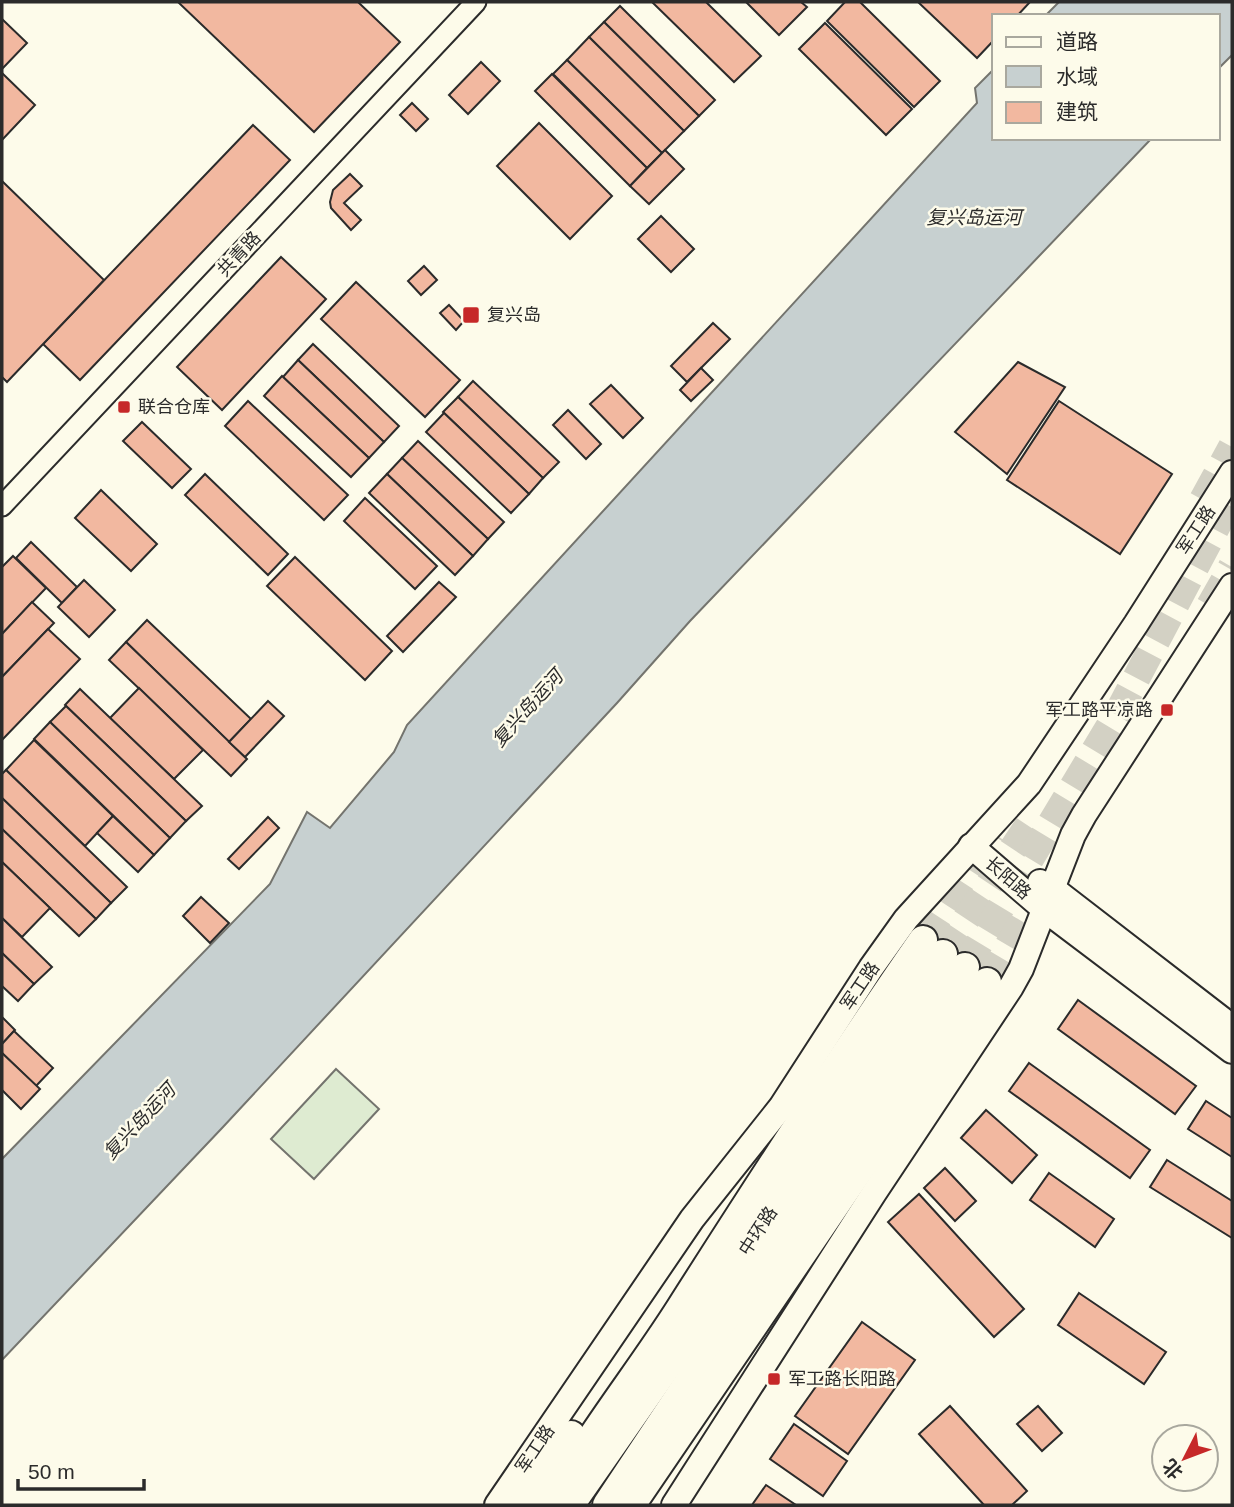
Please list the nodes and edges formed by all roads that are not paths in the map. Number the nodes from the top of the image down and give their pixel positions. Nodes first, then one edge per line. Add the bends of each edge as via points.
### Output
1 (476, 2) edge
2 (1232, 474) edge
3 (2, 506) edge
4 (1232, 586) tunnel mouth
5 (971, 846) junction
6 (1048, 899) junction
7 (954, 961) junction
8 (1232, 1027) edge
9 (1232, 1051) edge
10 (750, 1198) junction
11 (733, 1353) junction
12 (497, 1505) edge
13 (523, 1505) edge
14 (551, 1505) edge
15 (570, 1505) edge
16 (607, 1505) edge
17 (632, 1505) edge
18 (645, 1505) edge
19 (674, 1505) edge

1 - 3 street, 共青路
2 - 5 main road, 军工路 via 1029,784
4 - 6 main road via 1084,815
5 - 6 main road, 长阳路
5 - 12 main road, 军工路 via 895,934 781,1107 692,1220
6 - 8 main road, 长阳路
6 - 9 main road, 长阳路
6 - 19 main road via 1011,987
7 - 10 highway via 841,1059
7 - 11 highway
7 - 15 highway, 中环路
7 - 16 highway, 中环路
10 - 13 highway via 667,1301
10 - 14 highway
11 - 17 highway
11 - 18 highway

